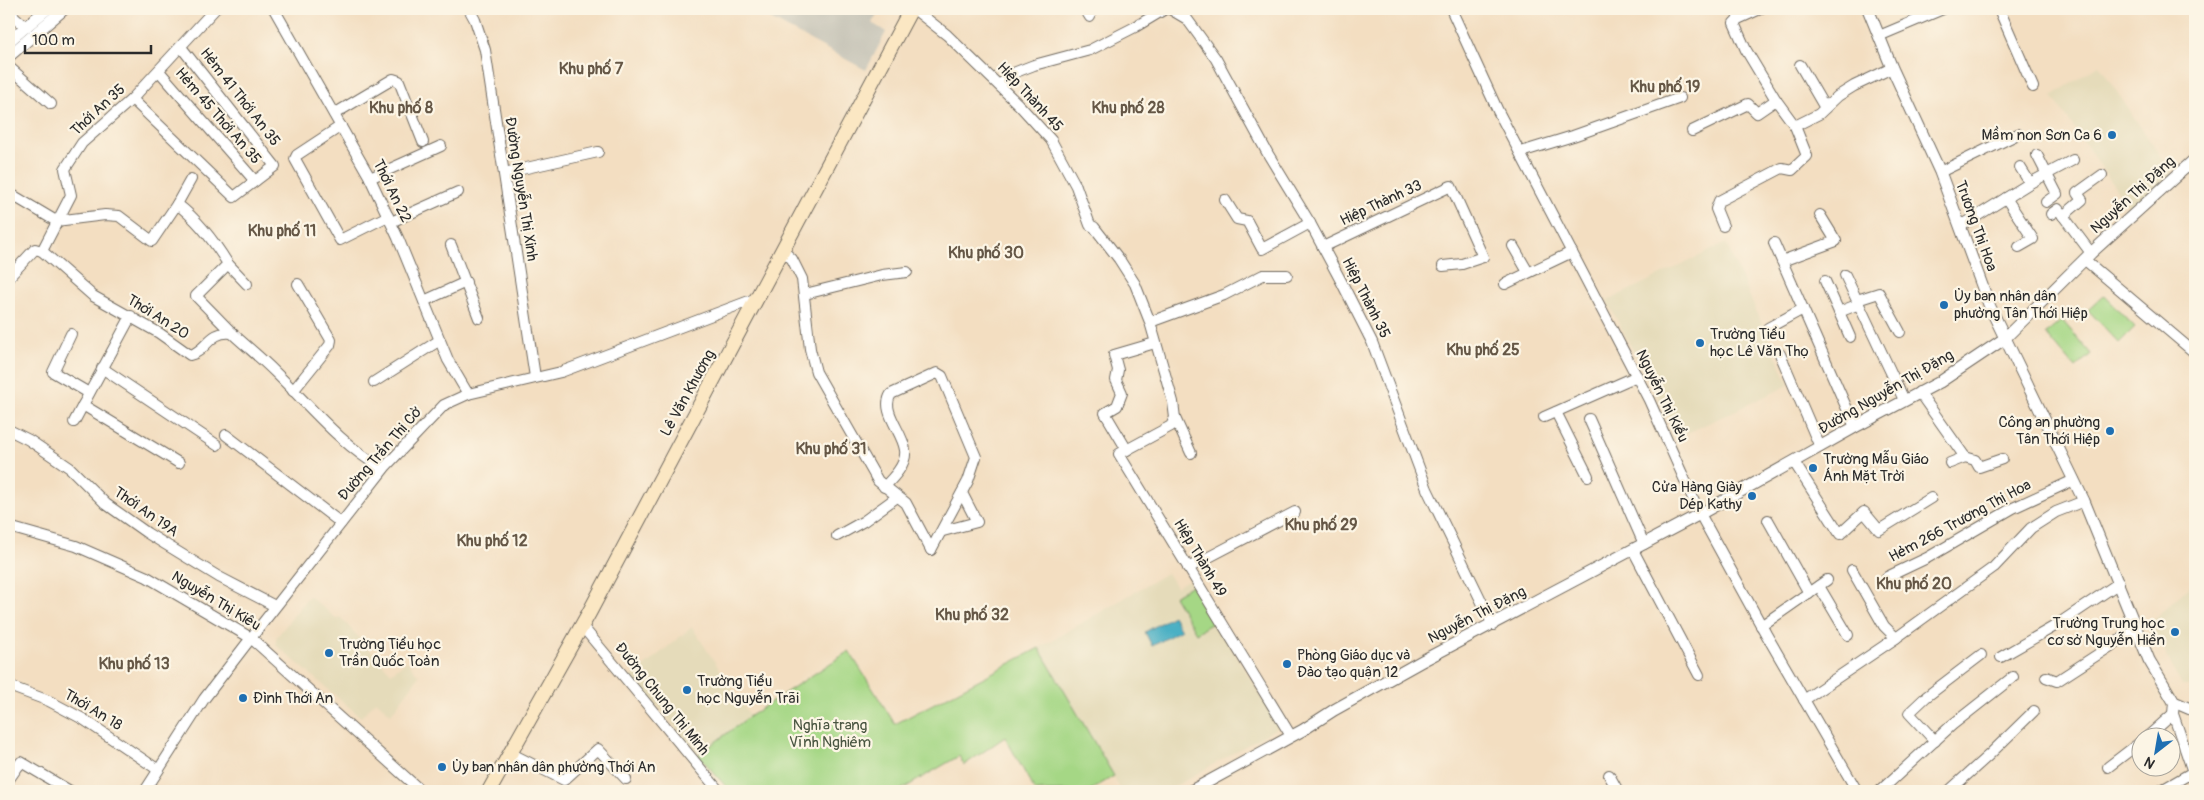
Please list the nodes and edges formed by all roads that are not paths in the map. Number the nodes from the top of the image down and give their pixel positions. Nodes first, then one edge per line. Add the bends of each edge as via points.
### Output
1 (47, 9) edge
2 (64, 9) edge
3 (214, 9) edge
4 (274, 9) edge
5 (469, 9) edge
6 (912, 9) edge
7 (1165, 9) edge
8 (1170, 9) edge
9 (1451, 9) edge
10 (1760, 9) edge
11 (1868, 9) edge
12 (1943, 9) edge
13 (1999, 9) edge
14 (9, 12) edge
15 (26, 26) junction
16 (1878, 36) junction
17 (9, 41) edge
18 (181, 47) junction
19 (9, 56) edge
20 (1800, 64) dead end
21 (9, 67) edge
22 (1892, 68) junction
23 (159, 70) junction
24 (999, 85) junction
25 (2033, 87) dead end
26 (1680, 98) dead end
27 (132, 99) junction
28 (1776, 100) junction
29 (52, 104) dead end
30 (1825, 108) junction
31 (334, 114) junction
32 (341, 126) junction
33 (1795, 126) junction
34 (1692, 131) dead end
35 (2018, 134) dead end
36 (423, 142) dead end
37 (441, 146) dead end
38 (598, 152) dead end
39 (1521, 152) junction
40 (2037, 155) dead end
41 (2195, 159) edge
42 (2073, 160) dead end
43 (2020, 167) dead end
44 (1940, 172) junction
45 (504, 174) junction
46 (2047, 175) junction
47 (2102, 175) dead end
48 (370, 178) junction
49 (191, 180) dead end
50 (255, 181) junction
51 (2030, 183) junction
52 (458, 192) dead end
53 (9, 193) edge
54 (2006, 198) junction
55 (1225, 200) dead end
56 (2046, 202) dead end
57 (177, 204) junction
58 (2051, 214) dead end
59 (1820, 215) dead end
60 (2063, 216) junction
61 (389, 219) junction
62 (56, 221) junction
63 (1310, 223) junction
64 (1723, 226) dead end
65 (1961, 226) junction
66 (1774, 243) dead end
67 (451, 245) dead end
68 (1513, 246) dead end
69 (1323, 247) junction
70 (2019, 248) dead end
71 (42, 251) junction
72 (783, 251) junction
73 (1572, 252) junction
74 (2088, 256) junction
75 (1782, 261) junction
76 (228, 264) junction
77 (1444, 266) dead end
78 (907, 272) dead end
79 (1528, 272) junction
80 (1287, 275) dead end
81 (1845, 276) dead end
82 (9, 277) edge
83 (1825, 281) dead end
84 (466, 282) junction
85 (247, 284) dead end
86 (298, 284) dead end
87 (1505, 284) dead end
88 (805, 294) junction
89 (757, 298) junction
90 (424, 301) junction
91 (1858, 302) junction
92 (1803, 310) junction
93 (1839, 312) junction
94 (131, 316) junction
95 (479, 318) dead end
96 (1150, 322) junction
97 (1768, 328) dead end
98 (1900, 332) dead end
99 (232, 333) junction
100 (71, 334) dead end
101 (1850, 338) dead end
102 (2004, 338) junction
103 (440, 340) junction
104 (1155, 343) junction
105 (2195, 353) edge
106 (1780, 354) dead end
107 (102, 368) junction
108 (1637, 376) junction
109 (535, 377) junction
110 (374, 382) dead end
111 (293, 391) junction
112 (1919, 392) junction
113 (89, 393) junction
114 (468, 394) junction
115 (1904, 400) junction
116 (83, 405) junction
117 (1556, 412) junction
118 (1544, 417) dead end
119 (1175, 418) junction
120 (1590, 419) dead end
121 (74, 422) dead end
122 (1854, 427) junction
123 (9, 430) edge
124 (226, 434) dead end
125 (217, 445) dead end
126 (1820, 447) junction
127 (1127, 450) junction
128 (1191, 453) dead end
129 (1965, 456) junction
130 (2002, 459) dead end
131 (1794, 462) junction
132 (179, 463) dead end
133 (1950, 463) dead end
134 (383, 470) junction
135 (1588, 476) dead end
136 (2074, 480) junction
137 (884, 488) junction
138 (962, 492) junction
139 (898, 497) junction
140 (1932, 498) dead end
141 (2084, 501) junction
142 (1295, 512) dead end
143 (1700, 514) junction
144 (1768, 520) dead end
145 (341, 523) junction
146 (9, 527) edge
147 (943, 531) junction
148 (837, 536) dead end
149 (1644, 544) junction
150 (1633, 550) junction
151 (1188, 568) junction
152 (1852, 570) dead end
153 (1887, 577) dead end
154 (2119, 583) junction
155 (1809, 592) junction
156 (275, 606) junction
157 (1493, 625) junction
158 (582, 626) junction
159 (1761, 626) junction
160 (2137, 629) junction
161 (1848, 635) dead end
162 (251, 638) junction
163 (1896, 638) junction
164 (1981, 654) dead end
165 (2000, 657) dead end
166 (1699, 675) dead end
167 (2013, 677) dead end
168 (2046, 677) dead end
169 (9, 686) edge
170 (1804, 700) junction
171 (2174, 708) junction
172 (2034, 710) dead end
173 (2195, 711) edge
174 (2155, 728) edge
175 (1291, 736) junction
176 (1935, 741) junction
177 (2132, 749) edge
178 (510, 753) junction
179 (2108, 767) dead end
180 (158, 769) junction
181 (1609, 775) dead end
182 (626, 779) dead end
183 (9, 780) edge
184 (64, 790) edge
185 (145, 791) edge
186 (421, 791) edge
187 (490, 791) edge
188 (719, 791) edge
189 (1191, 791) edge
190 (1618, 791) edge
191 (1857, 791) edge
192 (1880, 791) edge
193 (1949, 791) edge
194 (2160, 791) edge

1 - 15 street
2 - 19 street
3 - 18 street, Thới An 35
4 - 31 street, Thới An 22
5 - 45 street, Đường Nguyễn Thị Xinh via 485,50
6 - 24 street, Hiệp Thành 45 via 947,35
6 - 72 main road, Lê Văn Khương
7 - 24 street via 1090,50 1034,65 1016,72
8 - 63 street, Hiệp Thành 35 via 1187,19 1212,52
9 - 39 street, Nguyễn Thị Kiểu via 1498,111
10 - 28 street via 1734,23
11 - 16 street, Trương Thị Hoa
12 - 16 street
13 - 25 street
14 - 15 street
15 - 17 street
16 - 22 street, Trương Thị Hoa
18 - 23 street, Thới An 35
18 - 50 street, Hẻm 41 Thới An 35 via 275,166
20 - 30 street
21 - 29 street
22 - 30 street via 1854,86
22 - 44 street, Trương Thị Hoa
23 - 27 street, Thới An 35
23 - 50 street, Hẻm 45 Thới An 35
24 - 96 street, Hiệp Thành 45 via 1051,140 1076,186 1090,225 1135,284
26 - 39 street
27 - 50 street via 234,197
27 - 62 street, Thới An 35 via 82,143 65,169 71,195
28 - 33 street
28 - 34 street via 1757,113 1748,104
30 - 33 street
31 - 32 street, Thới An 22
31 - 36 street via 393,79 399,81
32 - 48 street, Thới An 22
32 - 61 street via 295,159 340,240
33 - 64 street via 1807,156 1792,170 1782,168 1719,201 1716,209
35 - 44 street
37 - 48 street
38 - 45 street
39 - 73 street, Nguyễn Thị Kiểu
40 - 46 street
41 - 74 street, Nguyễn Thị Đặng
42 - 46 street
43 - 51 street
44 - 65 street, Trương Thị Hoa
45 - 109 street, Đường Nguyễn Thị Xinh
46 - 51 street
46 - 56 street via 2057,194
47 - 60 street via 2078,193 2082,200
48 - 61 street, Thới An 22
49 - 57 street
51 - 54 street
52 - 61 street
53 - 62 street
54 - 65 street
54 - 70 street via 2033,239
55 - 63 street via 1237,219 1247,221 1262,249
57 - 62 street via 152,241 119,216
57 - 76 street via 215,242
58 - 60 street via 2058,209
59 - 75 street via 1836,241
60 - 74 street
61 - 90 street, Thới An 22
62 - 71 street, Thới An 35
63 - 69 street, Hiệp Thành 35
65 - 102 street, Trương Thị Hoa
66 - 75 street
67 - 84 street
68 - 79 street
69 - 77 street, Hiệp Thành 33 via 1451,186 1482,257
69 - 157 street, Hiệp Thành 35 via 1372,342 1427,489
71 - 82 street via 35,249
71 - 94 street, Thới An 20 via 93,296
72 - 88 street via 796,266
72 - 89 main road, Lê Văn Khương
73 - 79 street
73 - 108 street, Nguyễn Thị Kiểu
74 - 102 street, Đường Nguyễn Thị Đặng
74 - 105 street
75 - 92 street
76 - 85 street
76 - 99 street via 196,296
78 - 88 street
79 - 87 street
80 - 96 street via 1263,275 1218,297
81 - 91 street
83 - 93 street
84 - 90 street
84 - 95 street
86 - 111 street via 331,340
88 - 137 street via 809,341 816,372
89 - 109 street, Đường Trần Thị Cờ via 561,372
89 - 158 main road, Lê Văn Khương
90 - 103 street, Thới An 22
91 - 93 street
91 - 98 street via 1879,293
91 - 115 street
92 - 97 street
92 - 122 street
93 - 101 street
94 - 99 street, Thới An 20 via 190,355 222,332
94 - 107 street
96 - 104 street, Hiệp Thành 45
99 - 111 street
100 - 113 street via 53,372
102 - 112 street, Đường Nguyễn Thị Đặng via 1940,382
102 - 136 street, Trương Thị Hoa
103 - 110 street
103 - 114 street, Thới An 22
104 - 119 street, Hiệp Thành 45
104 - 127 street via 1114,355 1118,370 1116,380 1122,393 1117,406 1105,412
106 - 126 street
107 - 113 street
107 - 125 street
108 - 117 street
108 - 143 street, Nguyễn Thị Kiểu
109 - 114 street, Đường Trần Thị Cờ
111 - 134 street via 334,434
112 - 115 street, Đường Nguyễn Thị Đặng
112 - 129 street
113 - 116 street
114 - 134 street, Đường Trần Thị Cờ via 444,405
115 - 122 street, Đường Nguyễn Thị Đặng
116 - 121 street
116 - 132 street
117 - 118 street
117 - 135 street
119 - 127 street via 1171,426
119 - 128 street, Hiệp Thành 45
120 - 149 street
122 - 126 street, Đường Nguyễn Thị Đặng
123 - 156 street, Thới An 19A via 70,468 106,504 147,533 219,577
124 - 145 street
126 - 131 street, Đường Nguyễn Thị Đặng
127 - 151 street, Hiệp Thành 49 via 1119,454
129 - 130 street via 1975,460 1979,467
129 - 133 street
131 - 140 street via 1840,534 1864,512 1879,530
131 - 143 street, Đường Nguyễn Thị Đặng
134 - 145 street, Đường Trần Thị Cờ
136 - 141 street, Trương Thị Hoa
136 - 153 street, Hẻm 266 Trương Thị Hoa via 2013,508 1927,558
137 - 138 street via 901,466 905,450 888,408 888,399 891,394 937,373 942,376 976,457
137 - 139 street
138 - 147 street
138 - 147 street via 977,522
139 - 147 street via 906,503 931,550
139 - 148 street
141 - 154 street, Trương Thị Hoa
141 - 163 street via 2056,512 2031,528 1994,567
142 - 151 street
143 - 149 street, Nguyễn Thị Đặng
143 - 159 street, Nguyễn Thị Kiểu
144 - 155 street
145 - 156 street, Đường Trần Thị Cờ
146 - 162 street, Nguyễn Thị Kiêu via 76,546 147,577
149 - 150 street, Nguyễn Thị Đặng
150 - 157 street, Nguyễn Thị Đặng
150 - 166 street
151 - 175 street, Hiệp Thành 49
152 - 163 street via 1884,626
154 - 160 street, Trương Thị Hoa
154 - 165 street via 2056,626
155 - 159 street
155 - 161 street via 1823,583
156 - 162 street, Đường Trần Thị Cờ
157 - 175 street, Nguyễn Thị Đặng via 1422,661
158 - 178 main road, Lê Văn Khương
158 - 188 street, Đường Chung Thị Minh
159 - 170 street, Nguyễn Thị Kiểu
160 - 168 street via 2057,681
160 - 171 street, Trương Thị Hoa
162 - 180 street, Đường Trần Thị Cờ via 204,699
162 - 186 street, Nguyễn Thị Kiêu
163 - 170 street
164 - 176 street via 1909,714
167 - 176 street
169 - 180 street, Thới An 18 via 84,719
170 - 191 street, Nguyễn Thị Kiểu
171 - 173 street
171 - 174 street
171 - 194 street via 2193,772
172 - 193 street
175 - 189 street, Nguyễn Thị Đặng
176 - 192 street
177 - 179 street
178 - 182 street via 564,780 598,749
178 - 187 main road, Lê Văn Khương
180 - 185 street, Đường Trần Thị Cờ
181 - 190 street
183 - 184 street via 21,762

